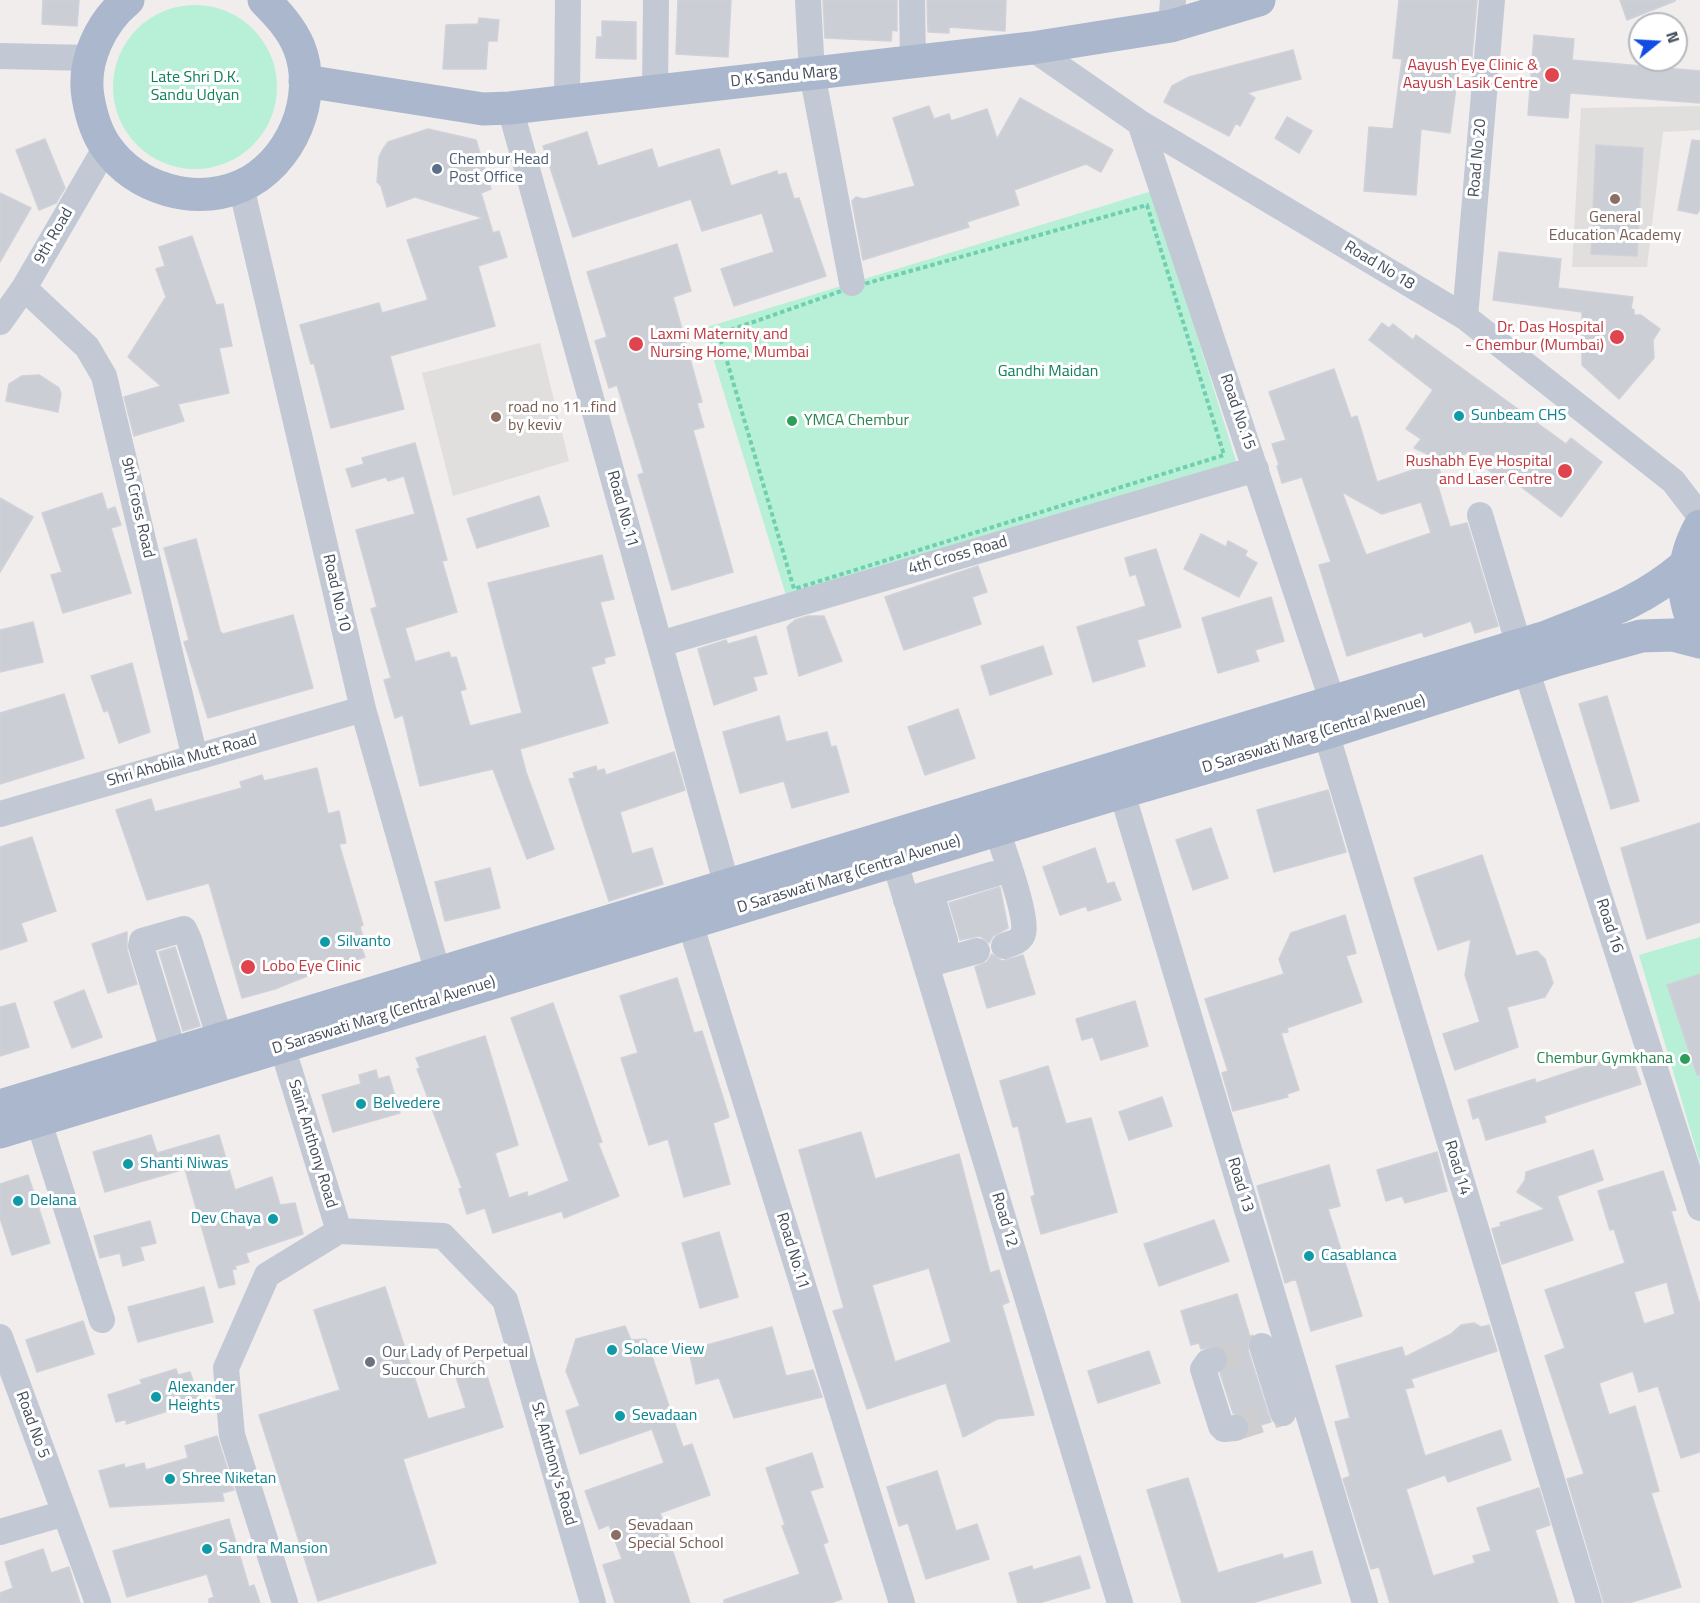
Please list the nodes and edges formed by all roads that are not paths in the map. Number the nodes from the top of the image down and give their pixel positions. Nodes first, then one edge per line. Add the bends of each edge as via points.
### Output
1 (128, 0) edge
2 (264, 0) edge
3 (568, 0) edge
4 (657, 0) edge
5 (808, 0) edge
6 (912, 0) edge
7 (1259, 0) edge
8 (1492, 0) edge
9 (1172, 13) edge
10 (1032, 48) junction
11 (0, 56) edge
12 (90, 58) junction
13 (913, 62) junction
14 (812, 73) junction
15 (306, 81) junction
16 (655, 91) junction
17 (567, 101) junction
18 (510, 108) junction
19 (1140, 123) junction
20 (106, 147) junction
21 (241, 186) junction
22 (852, 283) dead end
23 (24, 288) junction
24 (1465, 317) junction
25 (0, 322) edge
26 (1256, 469) junction
27 (1480, 515) dead end
28 (1700, 516) edge
29 (1700, 526) edge
30 (1684, 566) junction
31 (1700, 635) edge
32 (1700, 642) edge
33 (660, 644) junction
34 (1523, 657) junction
35 (363, 709) junction
36 (1329, 717) junction
37 (195, 758) junction
38 (1118, 780) junction
39 (0, 814) edge
40 (997, 830) junction
41 (891, 849) junction
42 (994, 874) dead end
43 (931, 893) junction
44 (730, 898) junction
45 (906, 900) junction
46 (686, 911) junction
47 (945, 941) dead end
48 (1004, 946) dead end
49 (977, 951) dead end
50 (926, 965) junction
51 (441, 985) junction
52 (279, 1035) junction
53 (220, 1039) junction
54 (174, 1053) junction
55 (0, 1106) edge
56 (39, 1119) junction
57 (0, 1132) edge
58 (1700, 1208) edge
59 (339, 1231) junction
60 (102, 1320) dead end
61 (0, 1336) edge
62 (1214, 1360) dead end
63 (1234, 1428) dead end
64 (65, 1513) junction
65 (0, 1532) edge
66 (98, 1603) edge
67 (285, 1603) edge
68 (593, 1603) edge
69 (902, 1603) edge
70 (1120, 1603) edge
71 (1365, 1603) edge
72 (1589, 1603) edge

1 - 12 main road via 102,29
2 - 15 main road via 283,19 299,49
3 - 17 street
4 - 16 street
5 - 14 street
6 - 13 street
7 - 9 main road, D K Sandu Marg
8 - 24 street, Road No 20
9 - 10 main road, D K Sandu Marg
10 - 13 main road, D K Sandu Marg
10 - 19 street, Road No 18
11 - 12 street
12 - 20 main road via 90,110
13 - 14 main road, D K Sandu Marg
14 - 16 main road, D K Sandu Marg
14 - 22 street
15 - 18 main road, D K Sandu Marg via 483,109
15 - 21 main road via 302,113 289,143 268,168
16 - 17 main road, D K Sandu Marg
17 - 18 main road, D K Sandu Marg
18 - 33 street, Road No.11
19 - 24 street, Road No 18
19 - 26 street, Road No.15
20 - 21 main road via 133,175 167,191 204,195
20 - 23 street, 9th Road
21 - 35 street, Road No.10
23 - 25 street, 9th Road
23 - 37 street, 9th Cross Road via 87,347 104,376
24 - 28 street, Road No 18 via 1673,481
26 - 33 street, 4th Cross Road
26 - 36 street, Road No.15
27 - 34 street, Road 16
29 - 30 main road
30 - 31 main road via 1684,593 1691,620
30 - 34 main road, D Saraswati Marg (Central Avenue) via 1634,602
32 - 34 main road, D Saraswati Marg (Central Avenue) via 1672,635 1641,636
33 - 44 street, Road No.11
34 - 36 main road, D Saraswati Marg (Central Avenue)
34 - 58 street, Road 16
35 - 37 street, Shri Ahobila Mutt Road
35 - 51 street, Road No.10
36 - 38 main road, D Saraswati Marg (Central Avenue)
36 - 72 street, Road 14
37 - 39 street, Shri Ahobila Mutt Road
38 - 40 main road, D Saraswati Marg (Central Avenue)
38 - 41 main road, D Saraswati Marg (Central Avenue)
38 - 71 street, Road 13 via 1268,1344 1289,1411
40 - 41 main road, D Saraswati Marg (Central Avenue)
40 - 48 street via 1023,916 1024,932 1018,941
41 - 44 main road, D Saraswati Marg (Central Avenue)
41 - 45 street, Road 12
42 - 43 street
43 - 45 street
43 - 47 street
44 - 46 main road, D Saraswati Marg (Central Avenue)
45 - 50 street, Road 12
46 - 51 main road, D Saraswati Marg (Central Avenue)
46 - 69 street, Road No.11
49 - 50 street
50 - 70 street, Road 12
51 - 52 main road, D Saraswati Marg (Central Avenue)
52 - 53 main road, D Saraswati Marg (Central Avenue)
52 - 56 main road, D Saraswati Marg (Central Avenue)
52 - 59 street, Saint Anthony Road
53 - 54 main road, D Saraswati Marg (Central Avenue)
53 - 54 street via 189,940 184,929 175,930 142,941 141,946
54 - 55 main road, D Saraswati Marg (Central Avenue)
56 - 57 main road, D Saraswati Marg (Central Avenue)
56 - 60 street
59 - 67 street via 267,1275 225,1368 232,1434
59 - 68 street, St. Anthony's Road via 443,1236 505,1300
61 - 64 street, Road No 5
62 - 63 street via 1203,1369 1221,1426
64 - 65 street
64 - 66 street, Road No 5

